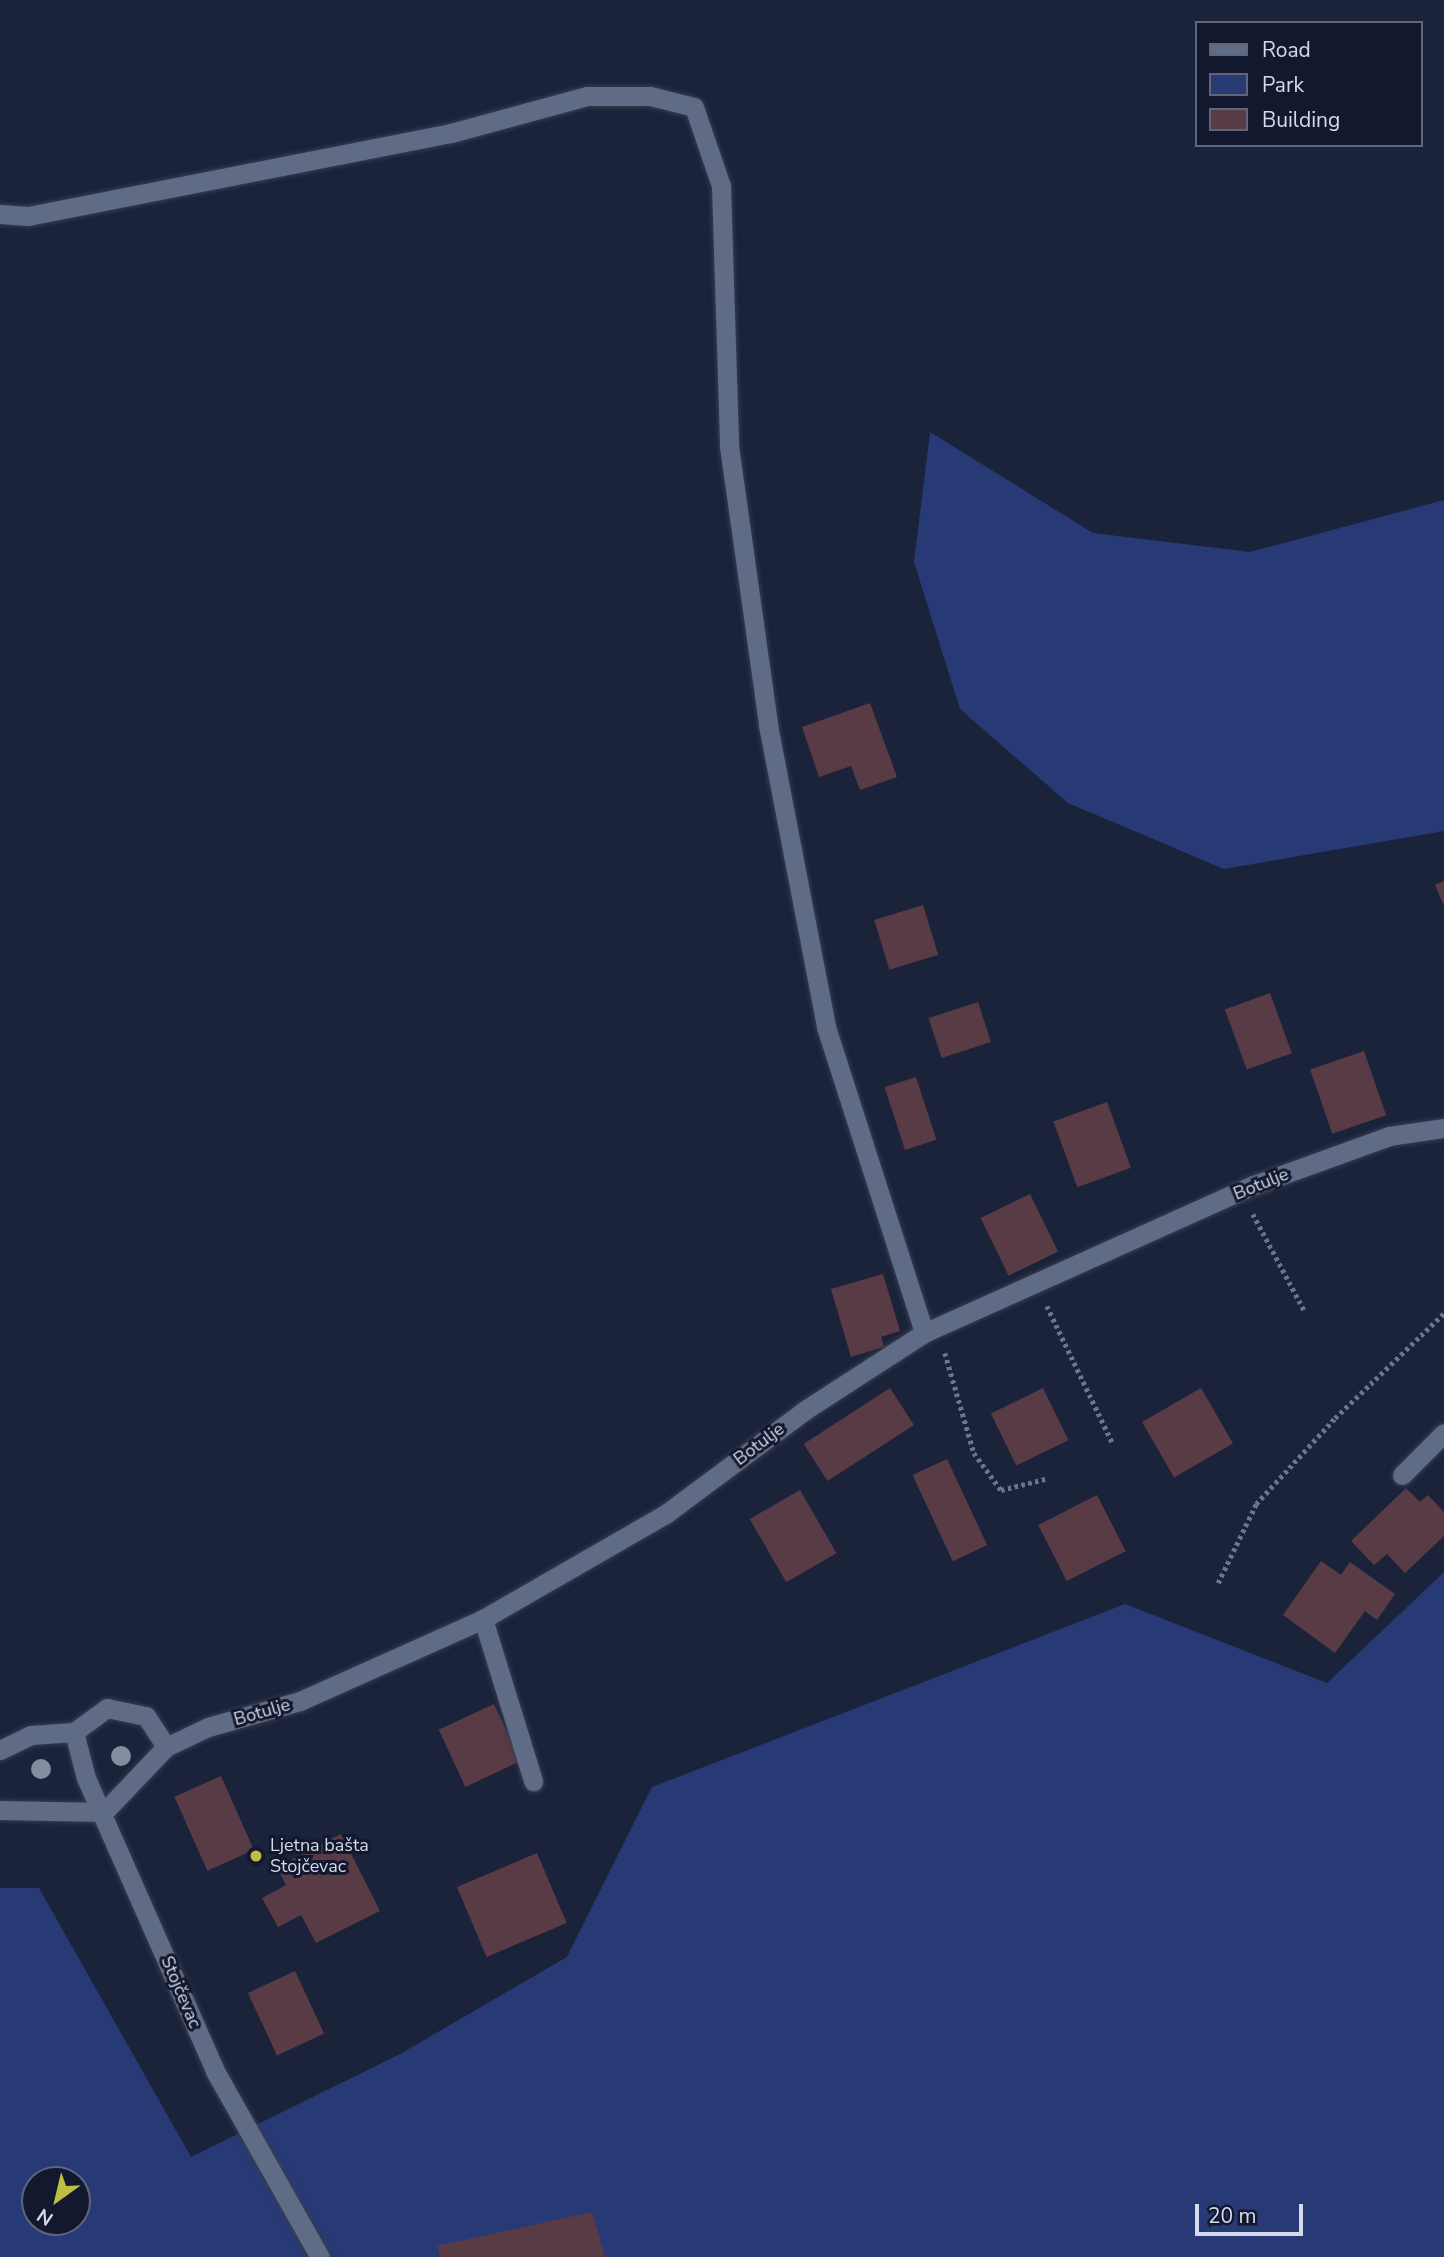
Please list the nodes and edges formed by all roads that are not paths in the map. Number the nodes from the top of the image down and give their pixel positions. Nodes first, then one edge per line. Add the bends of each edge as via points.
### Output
1 (0, 214) edge
2 (1444, 1128) edge
3 (924, 1333) junction
4 (1444, 1433) edge
5 (1402, 1475) dead end
6 (483, 1619) junction
7 (74, 1732) junction
8 (166, 1747) junction
9 (0, 1750) edge
10 (533, 1781) dead end
11 (0, 1810) edge
12 (104, 1812) junction
13 (320, 2257) edge

1 - 3 street via 27,216 450,133 587,96 650,96 694,107 722,186 729,446 768,724 826,1027
2 - 3 street, Botulje via 1389,1136 1241,1191
3 - 6 street, Botulje via 806,1410 667,1513
4 - 5 street
6 - 8 street, Botulje via 300,1701 208,1727
6 - 10 street
7 - 8 street via 107,1709 128,1708 146,1716
7 - 9 street via 31,1735
7 - 12 street, Stojčevac
8 - 12 street, Botulje
11 - 12 street
12 - 13 street, Stojčevac via 215,2071

